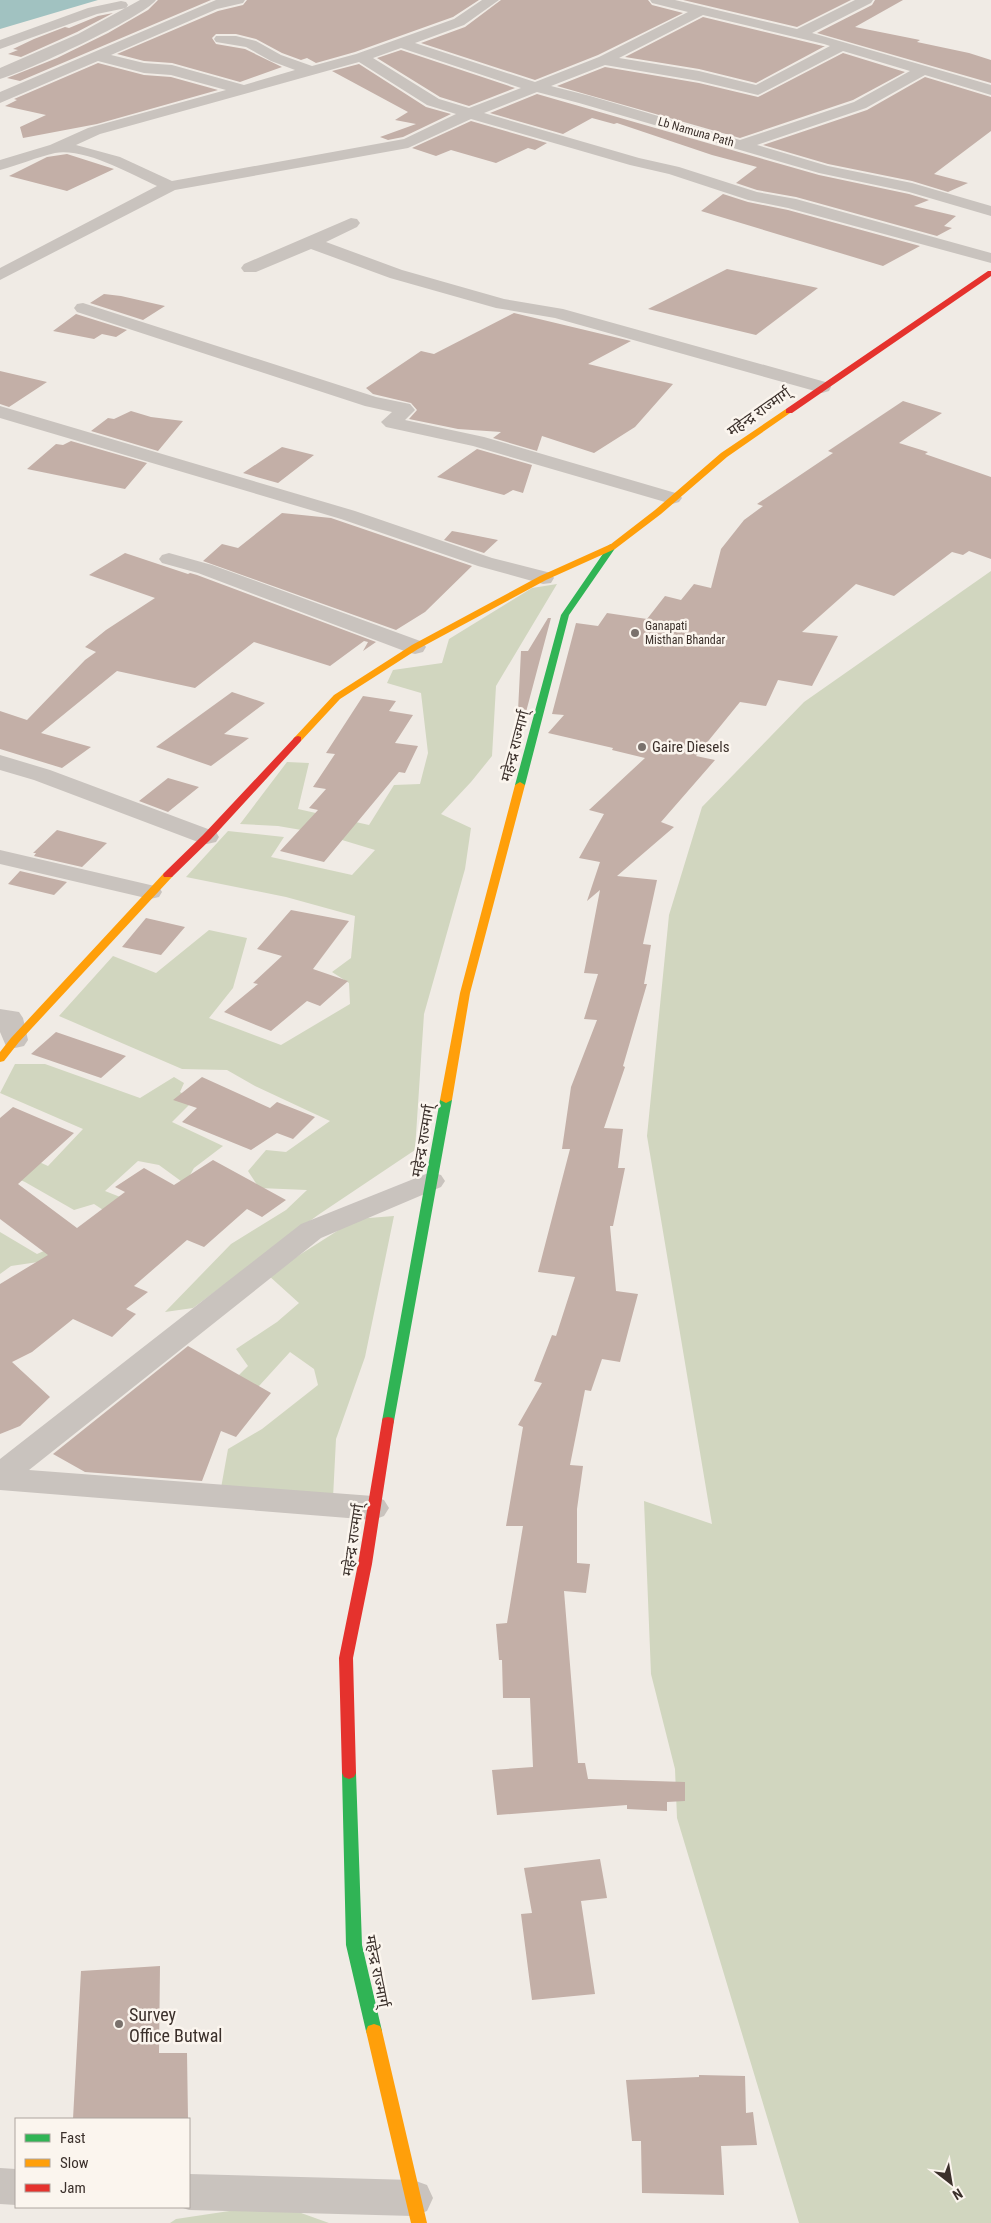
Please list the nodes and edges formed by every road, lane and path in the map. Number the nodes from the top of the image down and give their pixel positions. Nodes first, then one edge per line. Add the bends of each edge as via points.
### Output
1 (142, 0) edge
2 (149, 0) edge
3 (238, 0) edge
4 (492, 0) edge
5 (657, 0) edge
6 (866, 0) edge
7 (700, 11) junction
8 (798, 34) junction
9 (221, 39) dead end
10 (0, 44) edge
11 (404, 44) junction
12 (842, 46) junction
13 (97, 56) junction
14 (361, 58) junction
15 (604, 60) junction
16 (922, 70) junction
17 (311, 71) junction
18 (0, 74) edge
19 (534, 87) junction
20 (242, 89) junction
21 (991, 90) edge
22 (0, 98) edge
23 (471, 113) junction
24 (741, 145) junction
25 (56, 148) junction
26 (0, 164) edge
27 (170, 186) junction
28 (991, 211) edge
29 (351, 223) dead end
30 (311, 243) junction
31 (991, 258) edge
32 (250, 268) dead end
33 (991, 273) edge
34 (0, 275) edge
35 (84, 308) dead end
36 (822, 386) junction
37 (0, 412) edge
38 (672, 498) junction
39 (612, 546) junction
40 (169, 559) dead end
41 (542, 578) junction
42 (414, 647) junction
43 (0, 762) edge
44 (208, 837) junction
45 (0, 857) edge
46 (150, 892) junction
47 (0, 1017) edge
48 (8, 1050) edge
49 (432, 1181) junction
50 (0, 1478) edge
51 (373, 1508) junction
52 (0, 2186) edge
53 (15, 2187) edge
54 (190, 2192) edge
55 (416, 2210) edge

1 - 10 street via 92,11
2 - 18 street via 83,37
3 - 13 street via 214,5
4 - 11 street via 459,22
5 - 7 street
6 - 8 street
7 - 8 street
7 - 15 street
8 - 12 street
9 - 17 street via 250,44
11 - 14 street
11 - 19 street, Lb Namuna Path
12 - 15 street via 758,90
12 - 16 street
13 - 20 street via 144,68 172,70
13 - 22 street
14 - 17 street
14 - 23 street via 433,102
15 - 19 street
16 - 21 street
16 - 24 street via 860,105
17 - 20 street
19 - 23 street
19 - 24 street, Lb Namuna Path
20 - 25 street via 94,131
23 - 27 street via 408,143
23 - 31 street via 754,196
24 - 28 street, Lb Namuna Path
25 - 26 street
25 - 27 street via 99,154
27 - 34 street
29 - 30 street
30 - 32 street
30 - 36 street via 396,274 502,304 557,313
33 - 36 main road, महेन्द्र राज्मार्ग्
35 - 38 street via 405,410 393,423 477,441
36 - 38 main road, महेन्द्र राज्मार्ग् via 724,455
37 - 41 street via 348,515
38 - 39 main road, महेन्द्र राज्मार्ग्
39 - 41 main road
39 - 49 main road, महेन्द्र राज्मार्ग् via 565,615 465,993
40 - 42 street via 205,569
41 - 42 main road
42 - 44 main road via 337,697
43 - 44 street
44 - 46 main road
45 - 46 street
46 - 48 main road
47 - 48 street via 10,1018
49 - 50 street via 312,1231
49 - 51 main road, महेन्द्र राज्मार्ग्
50 - 51 street
51 - 55 main road, महेन्द्र राज्मार्ग् via 346,1658 354,1945
52 - 53 street
54 - 55 street

